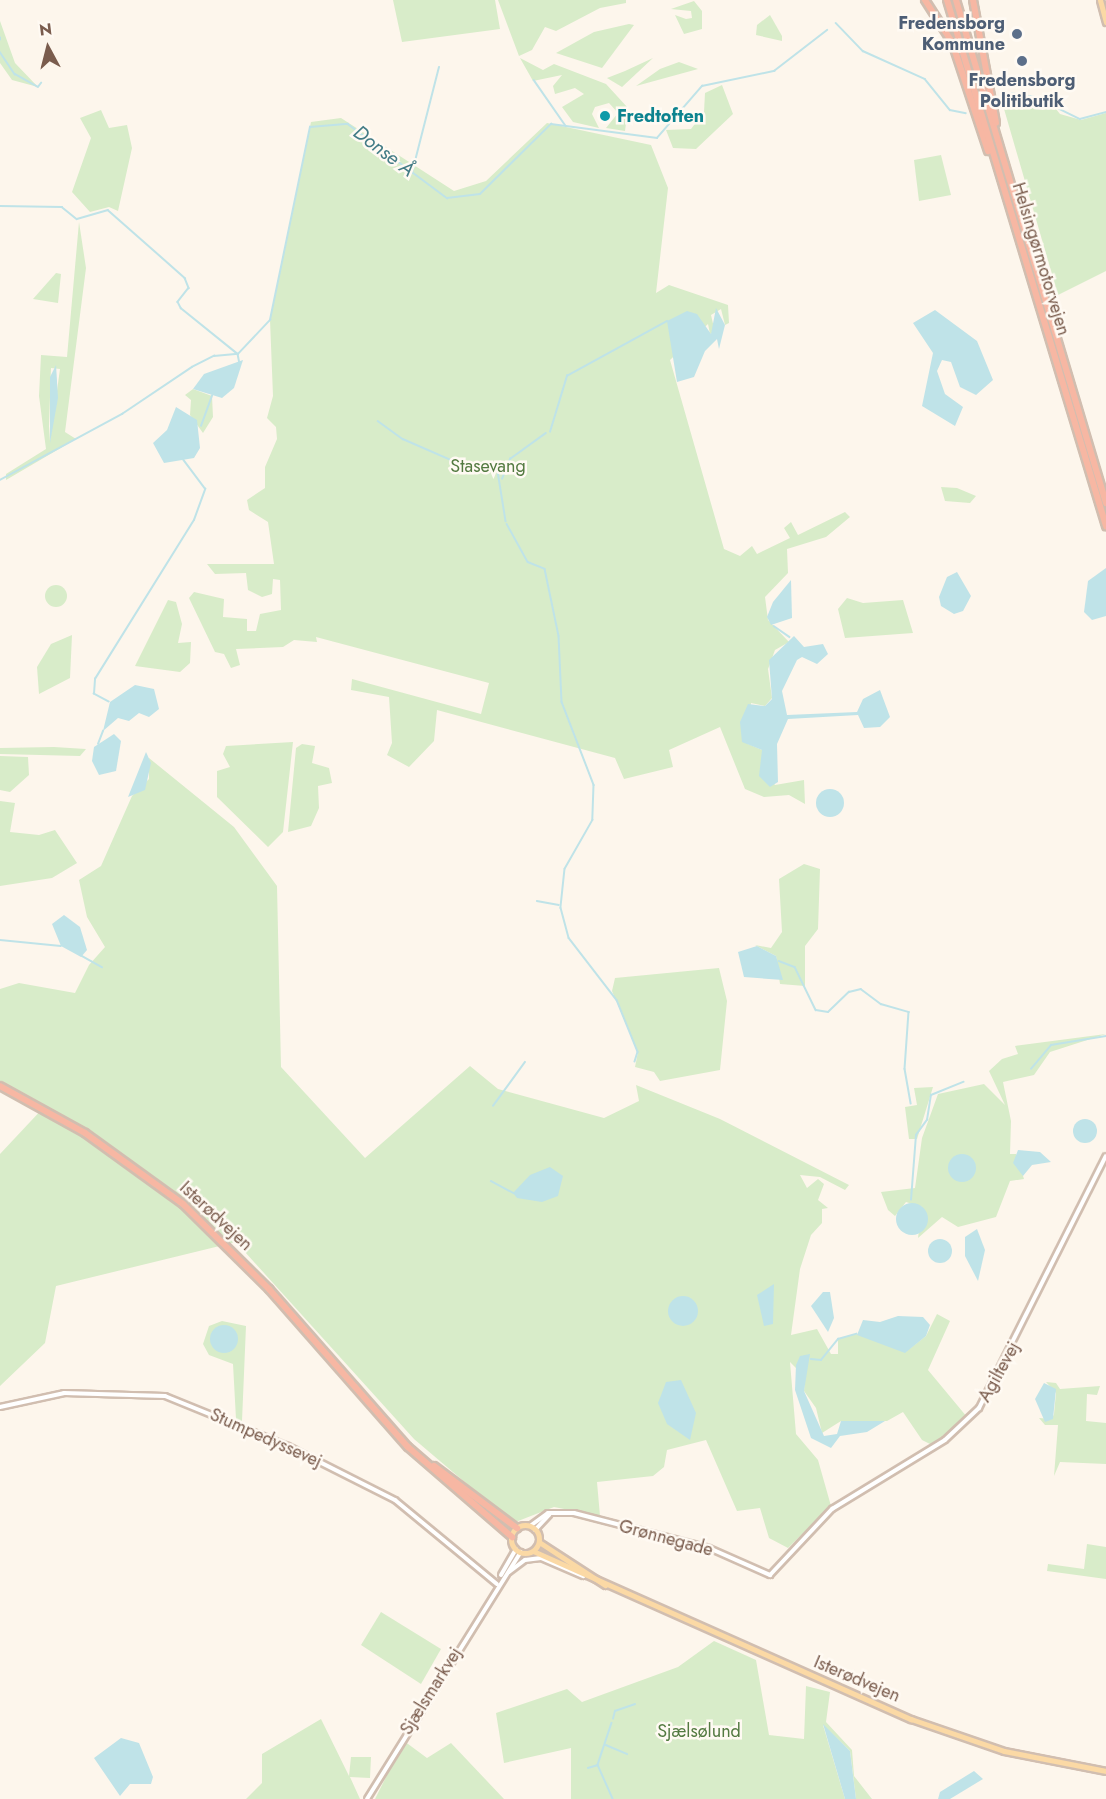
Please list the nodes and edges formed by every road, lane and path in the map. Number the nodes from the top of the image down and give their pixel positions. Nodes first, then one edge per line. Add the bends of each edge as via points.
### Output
1 (925, 0) edge
2 (947, 0) edge
3 (956, 0) edge
4 (973, 0) edge
5 (1100, 0) edge
6 (1106, 22) edge
7 (1002, 156) junction
8 (1002, 182) junction
9 (1106, 503) edge
10 (1106, 526) edge
11 (0, 1086) edge
12 (1106, 1156) edge
13 (0, 1407) edge
14 (375, 1411) junction
15 (517, 1528) junction
16 (533, 1528) junction
17 (512, 1537) junction
18 (539, 1542) junction
19 (518, 1551) junction
20 (533, 1551) junction
21 (583, 1576) junction
22 (768, 1576) joint
23 (499, 1583) junction
24 (607, 1586) junction
25 (1106, 1771) edge
26 (367, 1799) edge

1 - 8 highway via 952,42
2 - 8 highway, Helsingørmotorvejen
3 - 7 highway, Helsingørmotorvejen
4 - 7 highway
5 - 6 main road
7 - 9 highway, Helsingørmotorvejen
8 - 10 highway, Helsingørmotorvejen
11 - 14 highway, Isterødvejen via 85,1133 183,1204 269,1289
12 - 22 street, Agiltevej via 979,1408 945,1440 832,1509
13 - 23 street, Stumpedyssevej via 64,1393 165,1396 288,1446 395,1500
14 - 15 highway, Isterødvejen via 437,1468
14 - 17 highway, Isterødvejen via 422,1460
15 - 16 main road
15 - 17 main road
16 - 18 main road
16 - 22 street, Grønnegade via 560,1512 708,1548
17 - 19 main road
18 - 20 main road
18 - 24 main road, Isterødvejen
19 - 20 main road
19 - 23 street, Sjælsmarkvej
20 - 21 main road, Isterødvejen
21 - 23 street, Sjælsmarkvej via 536,1558 520,1563
21 - 24 main road, Isterødvejen
23 - 26 street, Sjælsmarkvej
24 - 25 main road, Isterødvejen via 946,1732 1015,1753

